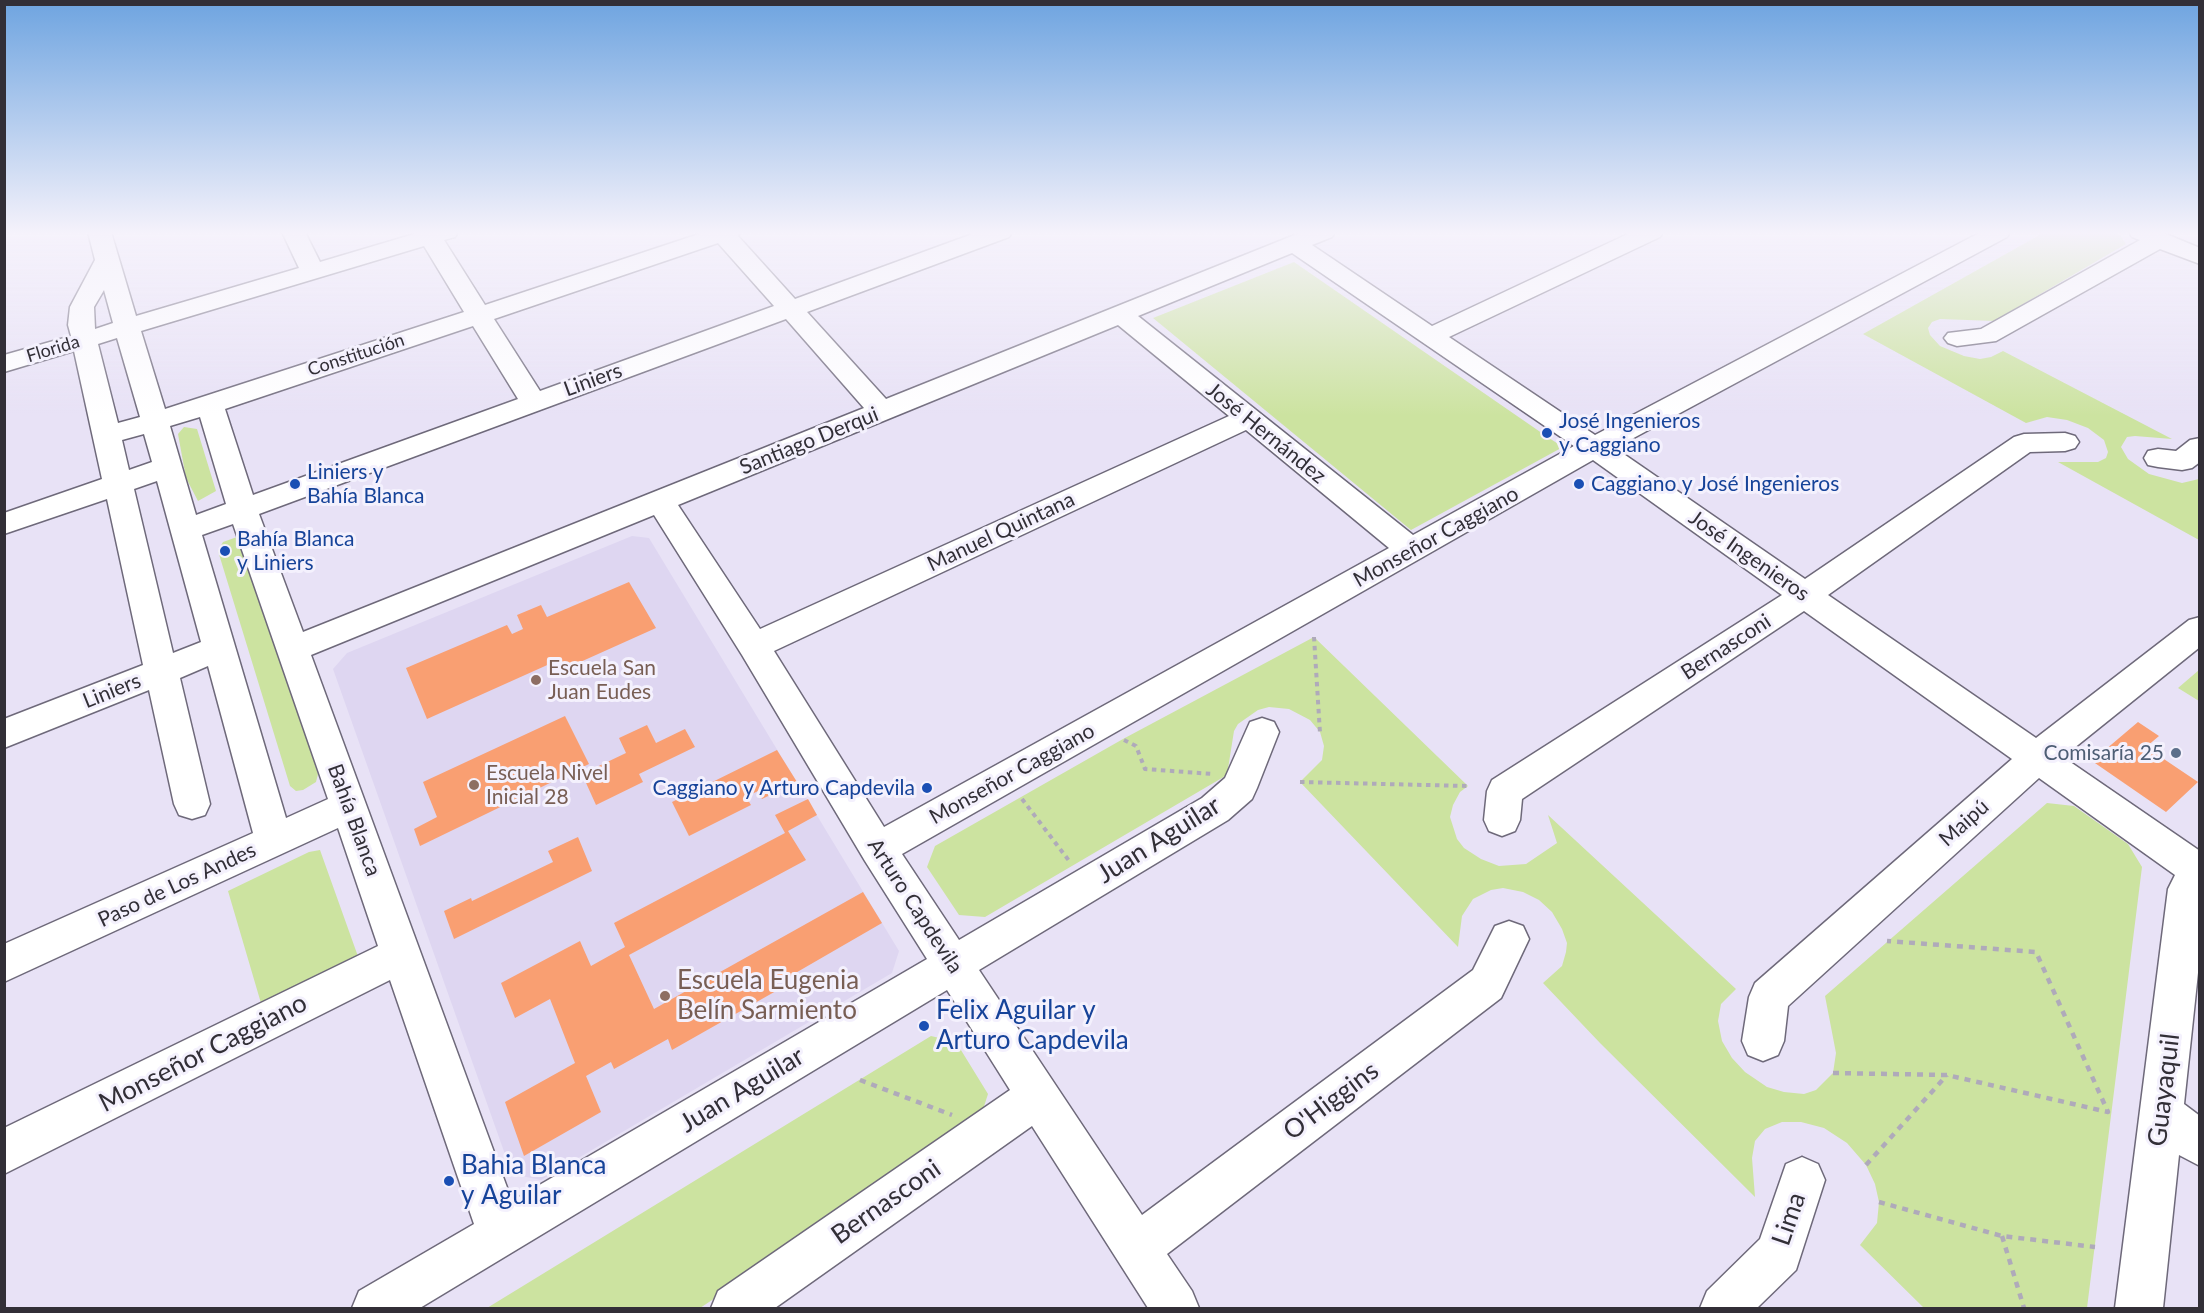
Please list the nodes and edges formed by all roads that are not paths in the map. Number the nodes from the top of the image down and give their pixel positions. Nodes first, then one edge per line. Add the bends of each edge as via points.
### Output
1 (90, 293) edge
2 (117, 293) edge
3 (242, 293) edge
4 (468, 293) edge
5 (544, 293) edge
6 (777, 293) edge
7 (825, 293) edge
8 (1174, 293) edge
9 (1367, 293) edge
10 (1521, 293) edge
11 (1883, 293) edge
12 (2056, 293) edge
13 (790, 308) junction
14 (479, 315) junction
15 (1121, 315) junction
16 (127, 326) junction
17 (1430, 336) junction
18 (1957, 338) dead end
19 (83, 340) junction
20 (4, 364) edge
21 (533, 402) junction
22 (210, 405) junction
23 (882, 411) junction
24 (1248, 418) junction
25 (155, 422) junction
26 (105, 436) junction
27 (2065, 442) dead end
28 (1593, 447) junction
29 (2199, 447) edge
30 (2158, 458) dead end
31 (168, 467) junction
32 (116, 485) junction
33 (660, 501) junction
34 (243, 510) junction
35 (4, 524) edge
36 (186, 530) junction
37 (1412, 550) junction
38 (1805, 595) junction
39 (2199, 629) edge
40 (754, 646) junction
41 (220, 648) junction
42 (293, 649) junction
43 (159, 672) junction
44 (1262, 732) dead end
45 (4, 734) edge
46 (2038, 758) junction
47 (192, 804) dead end
48 (350, 806) junction
49 (1502, 820) dead end
50 (274, 841) junction
51 (878, 849) junction
52 (2199, 874) edge
53 (1509, 939) dead end
54 (402, 954) junction
55 (4, 964) edge
56 (952, 964) junction
57 (1763, 1041) dead end
58 (1038, 1096) junction
59 (2162, 1114) junction
60 (2199, 1144) edge
61 (4, 1152) edge
62 (1802, 1180) dead end
63 (501, 1234) junction
64 (1137, 1250) junction
65 (376, 1308) edge
66 (735, 1308) edge
67 (1175, 1308) edge
68 (1724, 1308) edge
69 (2139, 1308) edge

1 - 19 street via 82,308
2 - 16 street
3 - 16 street, Florida
4 - 14 street
5 - 14 street, Constitución
6 - 13 street
7 - 13 street, Liniers
8 - 15 street, Santiago Derqui
9 - 17 street, José Ingenieros
10 - 17 street
11 - 28 street, Monseñor Caggiano
12 - 18 street via 1987,336
13 - 21 street, Liniers
13 - 23 street
14 - 21 street
14 - 22 street, Constitución
15 - 23 street, Santiago Derqui
15 - 24 street, José Hernández
16 - 19 street, Florida
16 - 25 street
17 - 28 street, José Ingenieros
19 - 20 street, Florida
19 - 26 street
21 - 34 street, Liniers
22 - 25 street, Constitución
22 - 34 street, Bahía Blanca
23 - 33 street, Santiago Derqui
24 - 37 street, José Hernández
24 - 40 street, Manuel Quintana
25 - 26 street, Constitución
25 - 31 street
26 - 32 street
27 - 38 street, Bernasconi via 2024,443
28 - 37 street, Monseñor Caggiano
28 - 38 street, José Ingenieros
29 - 30 street via 2182,461
31 - 32 street
31 - 36 street
32 - 35 street
32 - 43 street
33 - 40 street, Arturo Capdevila
33 - 42 street, Santiago Derqui
34 - 36 street, Liniers
34 - 42 street, Bahía Blanca
36 - 41 street
37 - 51 street, Monseñor Caggiano
38 - 46 street, José Ingenieros
38 - 49 street, Bernasconi via 1505,791
39 - 46 street, Maipú
40 - 51 street, Arturo Capdevila
41 - 43 street, Liniers
41 - 50 street
42 - 48 street, Bahía Blanca
43 - 45 street, Liniers
43 - 47 street
44 - 56 street, Juan Aguilar via 1239,788 1215,809
46 - 52 street, José Ingenieros
46 - 57 street, Maipú via 1769,997
48 - 50 street, Paso de Los Andes
48 - 54 street, Bahía Blanca
50 - 55 street, Paso de Los Andes
51 - 56 street, Arturo Capdevila
52 - 59 street, Guayaquil via 2187,889
53 - 64 street, O'Higgins via 1487,984
54 - 61 street, Monseñor Caggiano
54 - 63 street, Bahía Blanca
56 - 58 street, Arturo Capdevila
56 - 63 street, Juan Aguilar
58 - 64 street, Arturo Capdevila
58 - 66 street, Bernasconi
59 - 60 street
59 - 69 street, Guayaquil
62 - 68 street, Lima via 1779,1253
63 - 65 street, Juan Aguilar
64 - 67 street, Arturo Capdevila

